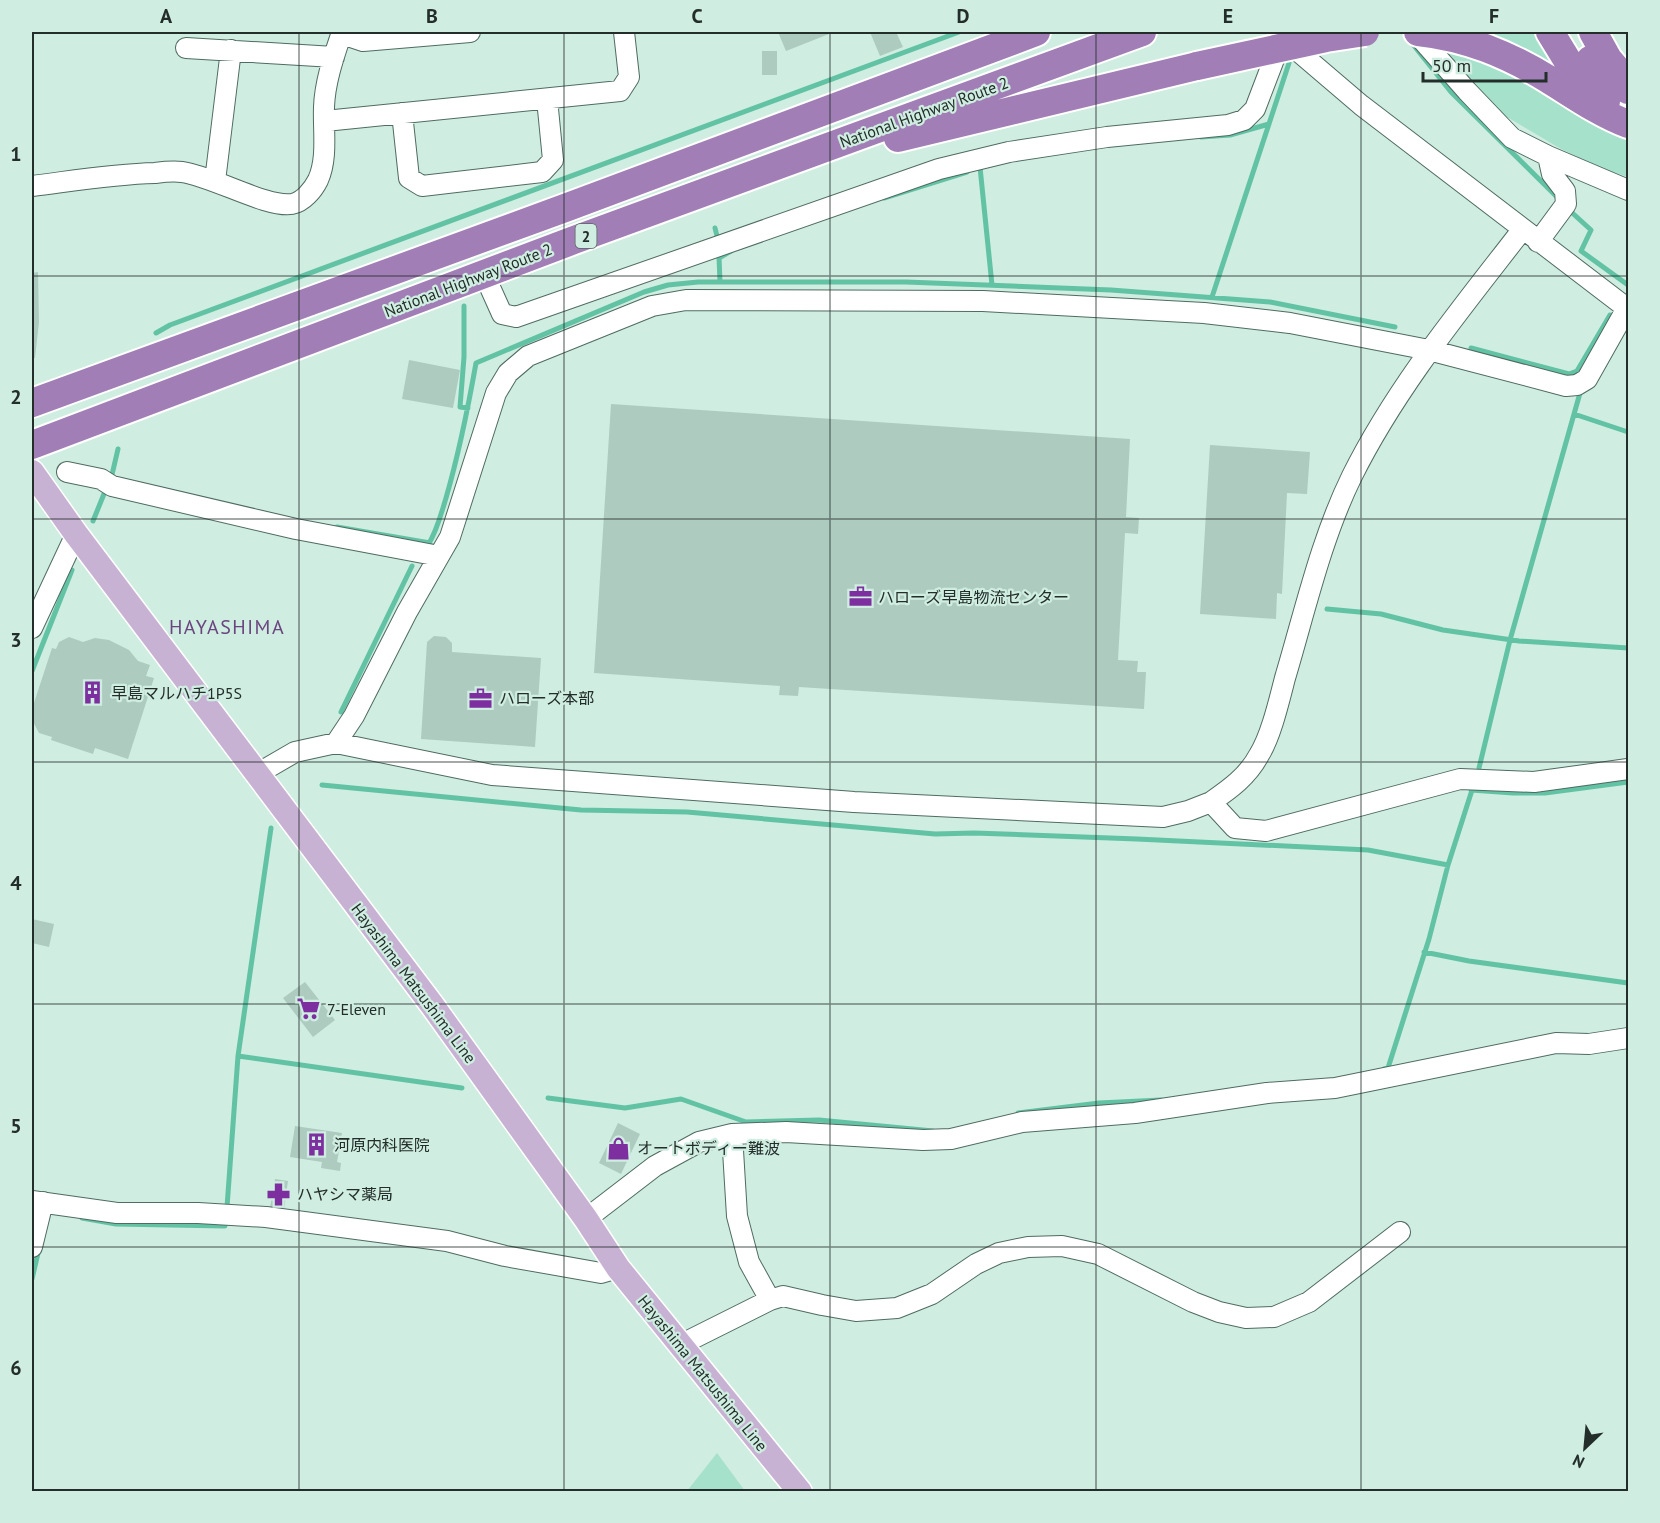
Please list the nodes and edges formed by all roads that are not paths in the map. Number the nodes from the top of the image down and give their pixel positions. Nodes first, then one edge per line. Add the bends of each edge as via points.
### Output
1 (470, 32) edge
2 (624, 32) edge
3 (1036, 32) edge
4 (1142, 32) edge
5 (1365, 32) edge
6 (1416, 32) edge
7 (1550, 32) edge
8 (1570, 32) edge
9 (1593, 32) edge
10 (342, 33) edge
11 (1283, 34) edge
12 (186, 48) dead end
13 (231, 50) junction
14 (334, 57) junction
15 (1629, 80) edge
16 (1629, 90) edge
17 (547, 99) junction
18 (402, 113) junction
19 (1629, 115) edge
20 (325, 121) junction
21 (1629, 124) edge
22 (1548, 156) junction
23 (215, 181) junction
24 (32, 186) edge
25 (1629, 190) edge
26 (1522, 230) junction
27 (574, 240) junction
28 (1538, 242) junction
29 (484, 274) junction
30 (1626, 303) edge
31 (1429, 350) junction
32 (32, 403) edge
33 (32, 445) edge
34 (32, 472) edge
35 (67, 472) dead end
36 (76, 534) junction
37 (439, 556) junction
38 (32, 628) edge
39 (336, 743) junction
40 (1629, 769) edge
41 (256, 774) junction
42 (1211, 802) junction
43 (1629, 1038) edge
44 (732, 1134) junction
45 (37, 1201) edge
46 (586, 1219) junction
47 (1400, 1233) dead end
48 (32, 1248) edge
49 (618, 1268) junction
50 (770, 1300) junction
51 (680, 1345) junction
52 (800, 1491) edge

1 - 10 street via 363,41
2 - 17 street via 629,77 620,91
3 - 32 highway, National Highway Route 2 / 2
4 - 27 highway, National Highway Route 2 / 2
5 - 27 highway, bridge via 1197,66 890,140 676,212
6 - 21 highway via 1493,49
6 - 22 street via 1512,138
7 - 19 highway via 1585,82
8 - 16 highway via 1592,62
9 - 15 highway via 1608,59
10 - 14 street
11 - 26 street via 1361,105
11 - 29 street via 1255,109 1244,120 1228,125 1031,148 939,169 516,317 502,314
12 - 13 street
13 - 14 street
13 - 23 street
14 - 20 street via 327,82
17 - 18 street
17 - 18 street via 553,160 542,172 422,186 409,178
18 - 20 street
20 - 23 street via 318,179 303,199 293,204 271,202
22 - 25 street
22 - 28 street via 1552,174 1565,191 1564,206
23 - 24 street via 182,172 125,173
26 - 28 street
26 - 31 street
27 - 29 highway, National Highway Route 2 / 2
28 - 30 street
29 - 33 highway, National Highway Route 2 / 2
30 - 31 street via 1587,379 1577,385 1566,386
31 - 37 street via 1290,323 1204,313 983,301 686,300 652,306 528,356 508,374 496,393 450,537
31 - 42 street via 1387,413 1352,477 1328,534 1260,754 1241,780
34 - 36 main road, Hayashima Matsushima Line
35 - 37 street via 296,530
36 - 38 street
36 - 41 main road, Hayashima Matsushima Line
37 - 39 street
39 - 41 street via 295,752
39 - 42 street via 492,775 854,802 1163,817
40 - 42 street via 1534,782 1460,779 1266,831 1235,828
41 - 46 main road, Hayashima Matsushima Line via 432,1005
43 - 44 street via 1589,1044 1556,1043 1335,1088 1267,1093 1135,1113 1022,1122 951,1139 786,1132
44 - 46 street via 699,1143 655,1166
44 - 50 street via 736,1216 748,1262
45 - 48 street
45 - 49 street via 117,1213 266,1217 447,1242 601,1273
46 - 49 main road, Hayashima Matsushima Line
47 - 50 street via 1309,1302 1274,1317 1246,1318 1219,1312 1098,1254 1062,1246 999,1253 932,1294 897,1308 856,1311 783,1296
49 - 51 main road, Hayashima Matsushima Line
50 - 51 street
51 - 52 main road, Hayashima Matsushima Line

